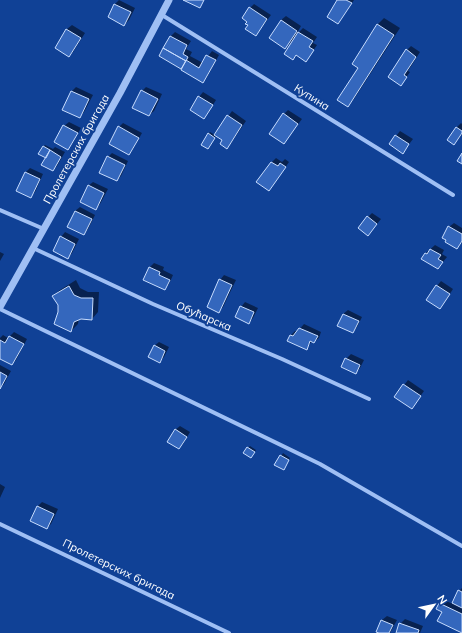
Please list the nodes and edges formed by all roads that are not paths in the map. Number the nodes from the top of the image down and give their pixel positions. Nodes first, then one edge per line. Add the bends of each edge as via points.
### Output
1 (169, 0) edge
2 (162, 15) junction
3 (452, 195) dead end
4 (0, 210) edge
5 (44, 229) junction
6 (33, 248) junction
7 (0, 308) edge
8 (369, 400) dead end
9 (0, 524) edge
10 (462, 546) edge
11 (229, 633) edge

1 - 2 street, Пролетерских бригада
2 - 3 street, Купина
2 - 5 street, Пролетерских бригада
4 - 5 street
5 - 6 street, Пролетерских бригада
6 - 7 street, Пролетерских бригада
6 - 8 street, Обућарска
7 - 10 street via 320,464
9 - 11 street, Пролетерских бригада

